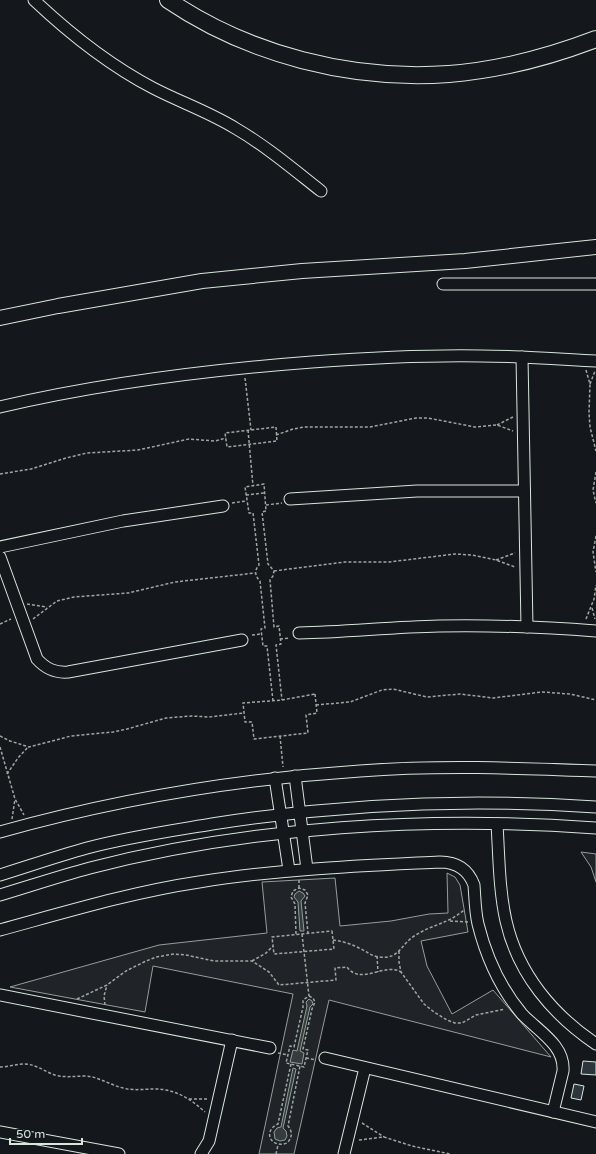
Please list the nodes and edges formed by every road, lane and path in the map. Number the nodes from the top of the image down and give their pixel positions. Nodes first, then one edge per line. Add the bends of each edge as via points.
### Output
1 (34, 0) edge
2 (168, 0) edge
3 (596, 39) edge
4 (321, 191) dead end
5 (596, 247) edge
6 (443, 284) dead end
7 (596, 284) edge
8 (0, 318) edge
9 (522, 357) junction
10 (583, 360) junction
11 (596, 361) edge
12 (244, 368) junction
13 (596, 368) edge
14 (590, 384) junction
15 (0, 407) edge
16 (523, 411) junction
17 (497, 425) junction
18 (248, 430) junction
19 (251, 430) junction
20 (276, 435) junction
21 (523, 436) junction
22 (226, 438) junction
23 (249, 444) junction
24 (596, 451) edge
25 (596, 472) edge
26 (0, 474) edge
27 (253, 486) junction
28 (524, 491) junction
29 (265, 493) junction
30 (246, 495) junction
31 (290, 499) dead end
32 (596, 503) edge
33 (223, 506) dead end
34 (596, 536) edge
35 (0, 547) edge
36 (526, 549) junction
37 (0, 556) edge
38 (496, 560) junction
39 (274, 571) junction
40 (526, 571) junction
41 (596, 572) edge
42 (256, 573) junction
43 (596, 585) edge
44 (17, 602) junction
45 (591, 606) junction
46 (47, 607) junction
47 (586, 619) dead end
48 (595, 619) edge
49 (25, 625) junction
50 (527, 627) junction
51 (596, 631) edge
52 (299, 633) dead end
53 (242, 640) dead end
54 (282, 700) junction
55 (596, 700) edge
56 (273, 701) junction
57 (316, 705) junction
58 (244, 713) junction
59 (0, 736) edge
60 (280, 736) junction
61 (0, 747) edge
62 (29, 747) junction
63 (596, 771) edge
64 (7, 774) junction
65 (285, 777) junction
66 (15, 798) junction
67 (596, 807) edge
68 (300, 812) junction
69 (281, 814) junction
70 (29, 824) junction
71 (497, 824) junction
72 (596, 828) edge
73 (5, 830) edge
74 (302, 832) junction
75 (284, 833) junction
76 (307, 869) junction
77 (290, 870) junction
78 (0, 875) edge
79 (0, 895) edge
80 (475, 899) junction
81 (448, 922) junction
82 (478, 924) junction
83 (0, 930) edge
84 (308, 933) junction
85 (296, 934) junction
86 (302, 934) junction
87 (333, 940) junction
88 (273, 946) junction
89 (399, 951) junction
90 (304, 952) junction
91 (377, 956) junction
92 (252, 961) junction
93 (378, 972) junction
94 (401, 972) junction
95 (307, 982) junction
96 (106, 985) junction
97 (0, 995) edge
98 (309, 996) junction
99 (516, 1005) junction
100 (60, 1006) junction
101 (107, 1016) junction
102 (232, 1040) junction
103 (596, 1044) edge
104 (270, 1048) dead end
105 (325, 1058) dead end
106 (291, 1064) junction
107 (300, 1066) junction
108 (0, 1067) edge
109 (365, 1068) junction
110 (189, 1099) junction
111 (218, 1099) junction
112 (553, 1112) junction
113 (353, 1116) junction
114 (214, 1120) junction
115 (596, 1122) edge
116 (0, 1132) edge
117 (384, 1137) junction
118 (347, 1141) junction
119 (278, 1145) junction
120 (120, 1154) edge
121 (201, 1154) edge
122 (276, 1154) edge
123 (344, 1154) edge
124 (450, 1154) edge

1 - 4 street via 73,35 116,66 153,88 234,127 266,148
2 - 3 highway via 214,27 258,46 311,62 365,72 420,75 475,71 530,61
5 - 8 main road via 465,261 302,271 202,281
6 - 7 street
9 - 10 street
9 - 12 street via 410,356
9 - 16 street
10 - 11 street
10 - 14 path
12 - 15 street via 141,381
12 - 19 path
13 - 14 path
14 - 24 path via 590,420
16 - 17 path
16 - 21 street
17 - 20 path via 475,427 416,418 370,427 304,427
17 - 21 path
18 - 19 path
18 - 22 path via 225,433
18 - 23 path
19 - 20 path via 276,427
20 - 23 path via 277,441
21 - 28 street
22 - 23 path via 227,447
22 - 26 path via 215,441 189,439 138,450 87,453 32,469
23 - 27 path
25 - 32 path via 593,490
27 - 29 path via 264,484
27 - 30 path via 245,487
28 - 31 street via 417,491
28 - 36 street
29 - 30 path
29 - 39 path via 266,511 262,512 268,564
30 - 42 path via 249,513 253,513 259,565
33 - 35 street via 123,521
34 - 41 path via 593,552
36 - 38 path
36 - 40 street
37 - 44 street
38 - 39 path via 454,554 389,562 345,562
38 - 40 path
39 - 54 path via 270,580 274,627 279,626 281,644 276,645
40 - 50 street
42 - 46 path via 175,582 128,593 74,597
42 - 56 path via 260,581 265,628 261,629 263,646 267,646
43 - 45 path
44 - 46 path
44 - 49 street
45 - 47 path
45 - 48 path
46 - 49 path
49 - 53 street via 38,660 47,668 63,672
50 - 51 street
50 - 52 street via 438,626
54 - 56 path
54 - 57 path via 315,694
55 - 57 path via 550,692 493,698 460,694 427,697 393,689 382,690 350,702
56 - 58 path via 243,703
57 - 60 path via 317,713 306,715 308,733
58 - 60 path via 245,722 252,722 254,739
58 - 62 path via 166,718 113,732 71,736
59 - 62 path
60 - 65 path
61 - 64 path
62 - 64 path
63 - 65 street via 508,767 425,768 362,770
64 - 66 path
65 - 68 street
65 - 69 street
65 - 70 street via 158,795
66 - 70 path
66 - 73 path
67 - 68 street via 436,804
68 - 69 street
68 - 74 street
69 - 75 street
69 - 78 street via 137,837 88,848
70 - 73 street
71 - 72 street
71 - 74 street via 388,825
71 - 103 street via 501,892 506,922 516,952 530,979 548,1004 570,1026
74 - 75 street
74 - 76 street
75 - 77 street
75 - 79 street via 129,859
76 - 77 street
76 - 80 street via 446,862 459,865 468,874 474,885
77 - 83 street via 234,876 159,889
80 - 81 path
80 - 82 street
81 - 82 path
81 - 89 path via 416,934
82 - 99 street via 494,967
84 - 85 path via 308,895 305,890 299,888 293,891 291,897 295,904
84 - 86 path
84 - 87 path via 332,931
85 - 86 path
85 - 88 path via 272,937
86 - 90 path
87 - 90 path via 334,949
87 - 91 path via 352,944
88 - 90 path via 274,954
88 - 92 path
89 - 91 path via 392,956
89 - 94 path
90 - 95 path
91 - 93 path
92 - 95 path via 269,972 279,985
92 - 96 path via 228,962 180,954 162,956 132,968
93 - 94 path via 392,969
93 - 95 path via 364,975 352,972 348,966 334,968 336,980
94 - 99 path via 428,1008 455,1023 462,1023 480,1013
95 - 98 path
96 - 100 path
96 - 101 path via 104,999
97 - 100 street
98 - 106 path via 302,1000 303,1007 294,1047 290,1046 286,1063
98 - 107 path via 315,1000 315,1005 303,1049 308,1050 304,1067
99 - 112 street via 555,1046 563,1060 563,1071
100 - 101 street
101 - 102 street
102 - 104 street
102 - 111 street
105 - 109 street
106 - 107 path
106 - 119 path via 278,1124 270,1131 270,1139
107 - 119 path via 288,1126 291,1137 287,1143
108 - 110 path via 24,1064 60,1076 85,1076 134,1090 166,1090
109 - 112 street
109 - 113 street
110 - 111 path
110 - 114 path
111 - 114 street
112 - 115 street
113 - 117 path
113 - 118 street
114 - 121 street via 209,1140
116 - 120 street
117 - 118 path
117 - 124 path
118 - 123 street
119 - 122 path

